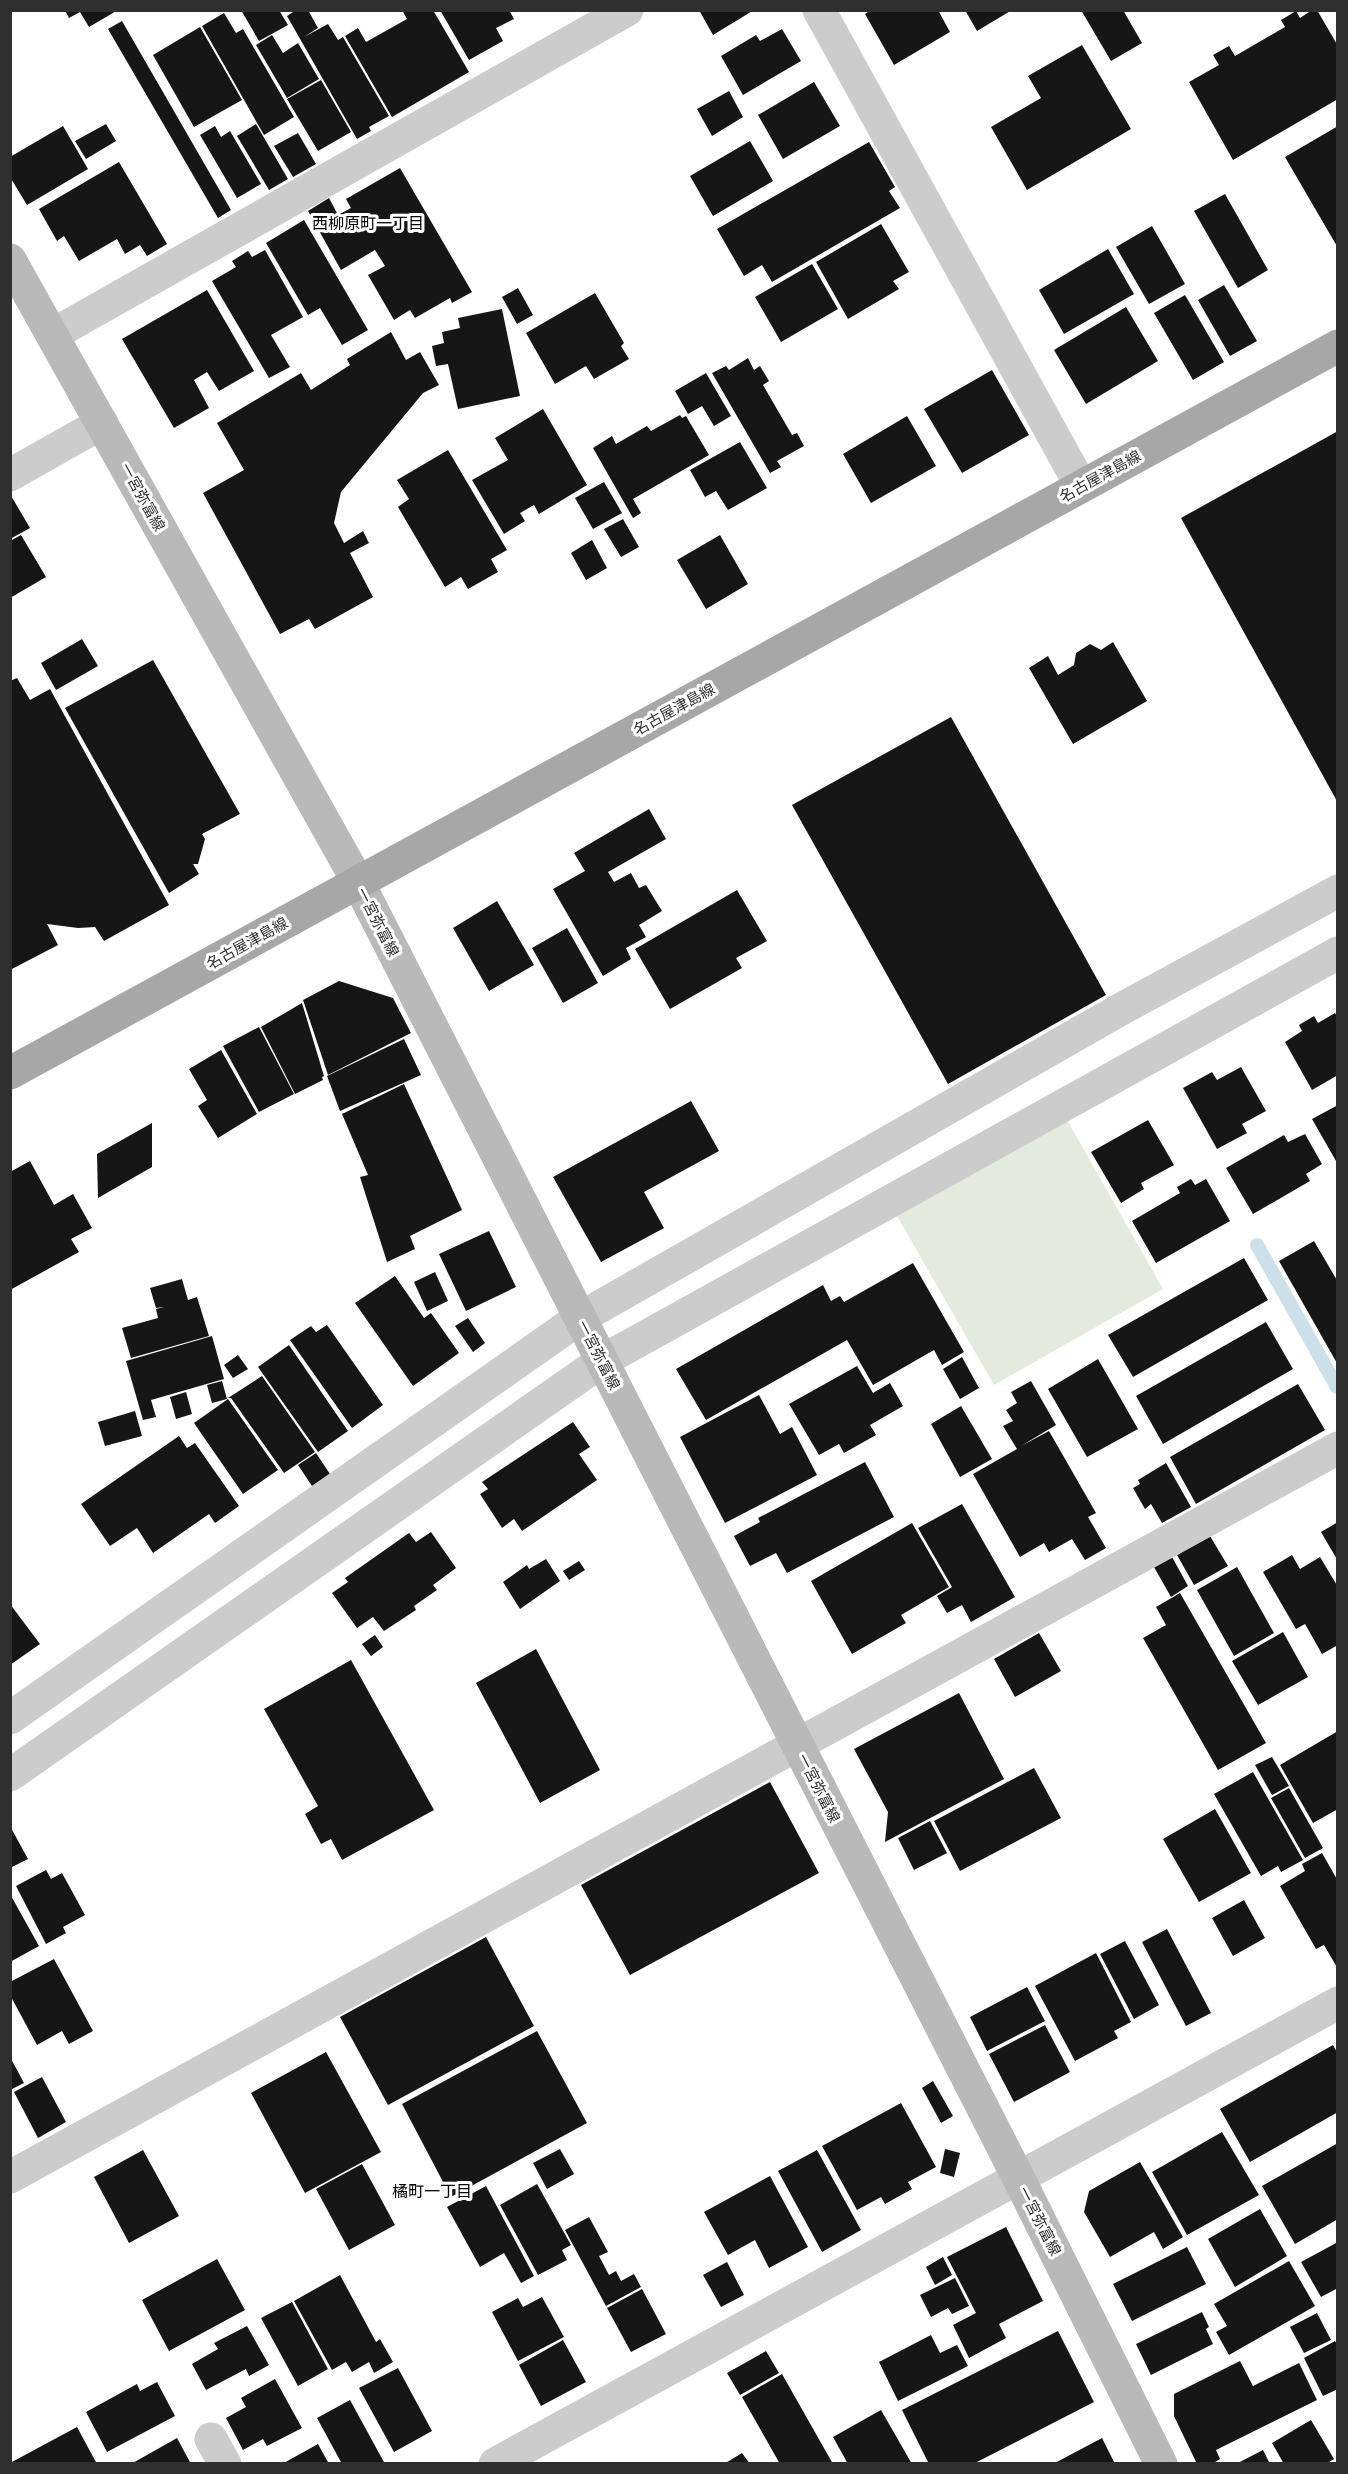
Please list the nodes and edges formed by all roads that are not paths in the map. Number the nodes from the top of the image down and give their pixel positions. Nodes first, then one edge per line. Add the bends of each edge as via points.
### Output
1 (627, 10) edge
2 (819, 10) edge
3 (10, 260) edge
4 (52, 334) junction
5 (1338, 346) edge
6 (102, 423) junction
7 (10, 475) edge
8 (1081, 486) junction
9 (358, 882) junction
10 (1338, 891) edge
11 (1338, 953) edge
12 (10, 1073) edge
13 (580, 1318) junction
14 (602, 1361) junction
15 (1338, 1448) edge
16 (10, 1718) edge
17 (797, 1744) junction
18 (10, 1775) edge
19 (1338, 2003) edge
20 (10, 2177) edge
21 (1019, 2179) junction
22 (495, 2463) edge
23 (1161, 2463) edge

1 - 4 street
2 - 8 street
3 - 4 main road, 一宮弥富線
4 - 6 main road, 一宮弥富線
5 - 8 main road, 名古屋津島線
6 - 7 street
6 - 9 main road, 一宮弥富線
8 - 9 main road, 名古屋津島線
9 - 12 main road, 名古屋津島線
9 - 13 main road, 一宮弥富線
10 - 13 street via 1123,1008
11 - 14 street
13 - 14 main road, 一宮弥富線
13 - 16 street
14 - 17 main road, 一宮弥富線
14 - 18 street
15 - 17 street
17 - 20 street
17 - 21 main road, 一宮弥富線
19 - 21 street
21 - 22 street
21 - 23 main road, 一宮弥富線

